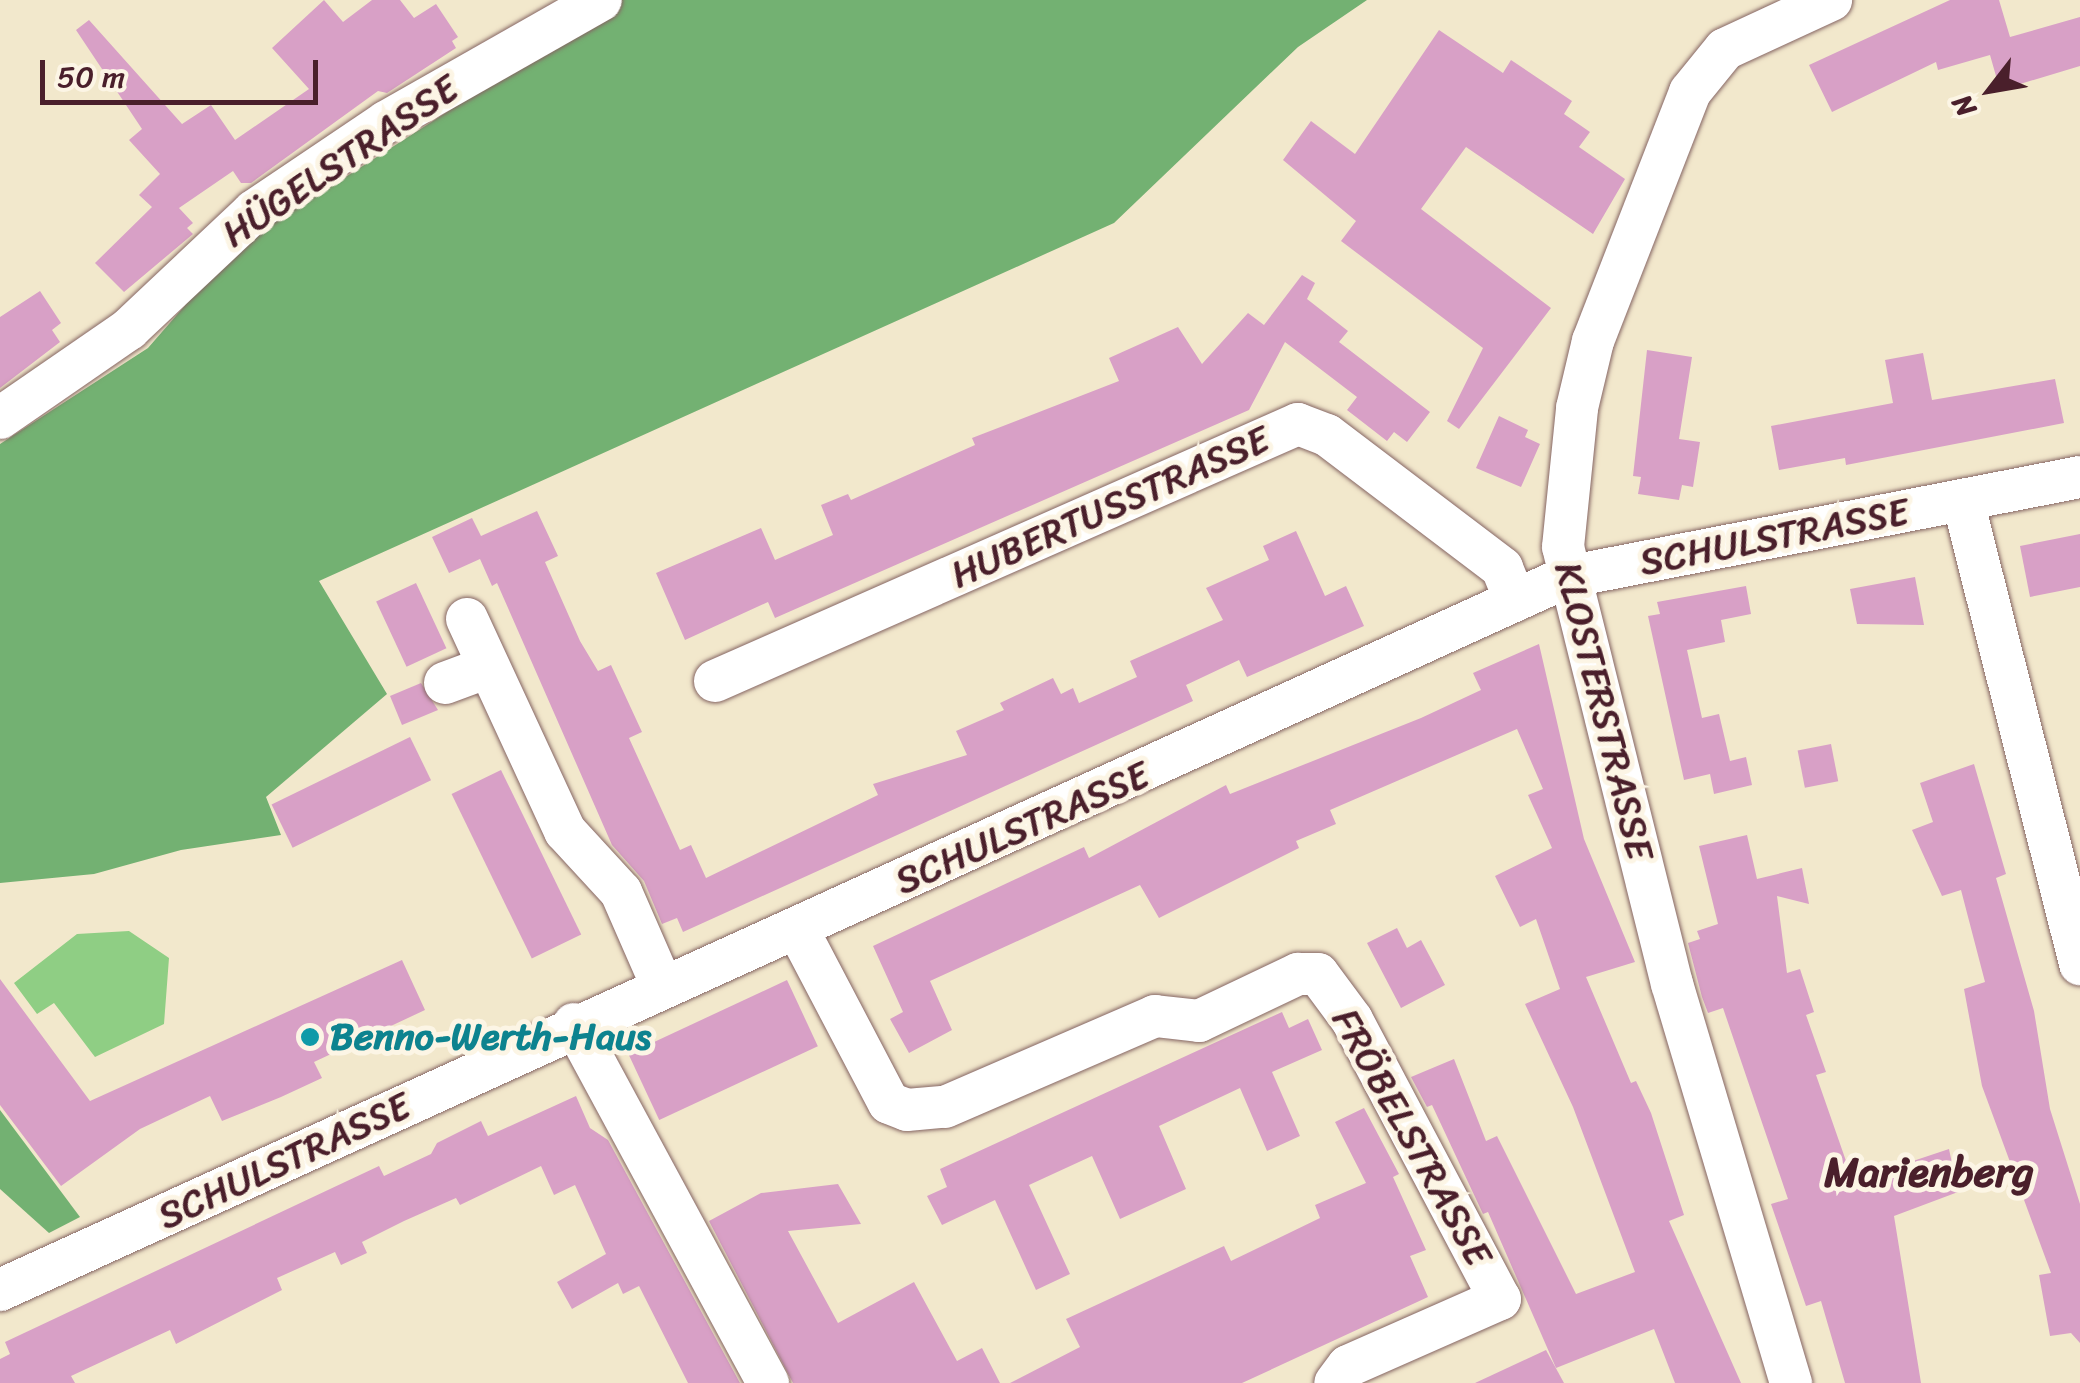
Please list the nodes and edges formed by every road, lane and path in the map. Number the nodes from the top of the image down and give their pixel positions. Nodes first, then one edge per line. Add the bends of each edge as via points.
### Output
1 (1832, 0) edge
2 (580, 6) edge
3 (0, 418) edge
4 (2080, 478) edge
5 (1964, 501) junction
6 (1567, 577) junction
7 (1515, 601) junction
8 (467, 619) dead end
9 (488, 667) junction
10 (715, 681) dead end
11 (445, 683) dead end
12 (2069, 866) edge
13 (798, 930) junction
14 (2080, 964) edge
15 (662, 986) junction
16 (574, 1024) junction
17 (0, 1290) edge
18 (768, 1383) edge
19 (1335, 1383) edge
20 (1791, 1383) edge

1 - 6 street, KLOSTERSTRASSE via 1725,49 1690,92 1642,202 1589,358 1565,530
2 - 3 street, HÜGELSTRASSE via 386,122 254,211 129,329
4 - 5 street, SCHULSTRASSE
5 - 6 street, SCHULSTRASSE
5 - 12 street
6 - 7 street, SCHULSTRASSE
6 - 20 street, KLOSTERSTRASSE via 1672,984
7 - 10 street, HUBERTUSSTRASSE via 1502,568 1327,435 1298,424
7 - 13 street, SCHULSTRASSE
8 - 9 street
9 - 11 street
9 - 15 street via 565,831 621,892
12 - 14 street
13 - 15 street, SCHULSTRASSE
13 - 19 street, FRÖBELSTRASSE via 889,1103 907,1110 946,1106 1156,1016 1199,1021 1298,974 1318,974 1360,1036 1500,1300 1348,1366
15 - 16 street, SCHULSTRASSE
16 - 17 street, SCHULSTRASSE
16 - 18 street

